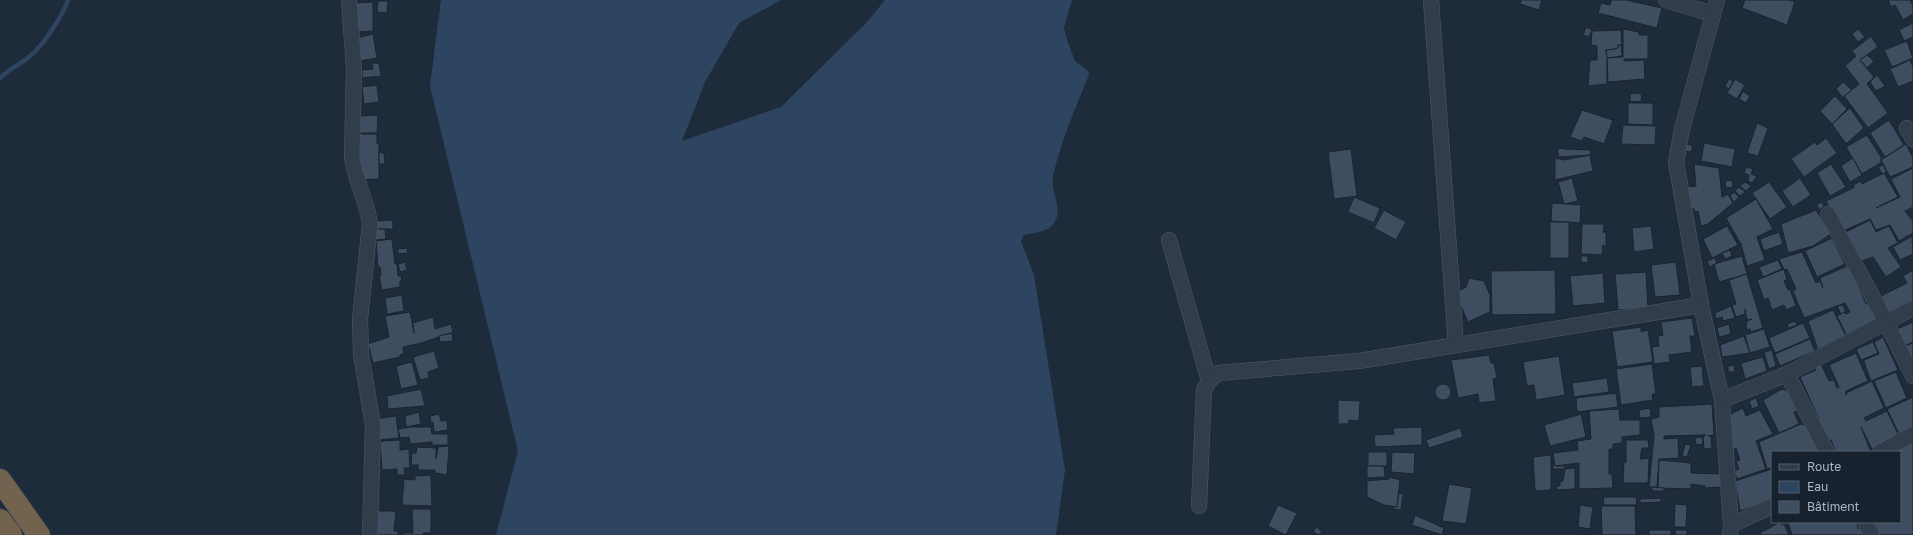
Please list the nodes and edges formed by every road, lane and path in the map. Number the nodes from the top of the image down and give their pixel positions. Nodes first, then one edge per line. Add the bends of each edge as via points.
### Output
1 (349, 0) edge
2 (1431, 0) edge
3 (1666, 0) edge
4 (1715, 7) edge
5 (1828, 214) dead end
6 (1169, 240) dead end
7 (1701, 305) junction
8 (1913, 308) edge
9 (1886, 322) junction
10 (1456, 345) junction
11 (1787, 374) junction
12 (1913, 376) edge
13 (1209, 381) junction
14 (1722, 400) junction
15 (1913, 434) edge
16 (1826, 451) edge
17 (1882, 451) edge
18 (0, 480) edge
19 (1199, 506) dead end
20 (1771, 507) edge
21 (0, 520) edge
22 (1866, 523) edge
23 (1730, 530) edge
24 (11, 535) edge
25 (39, 535) edge
26 (370, 535) edge
27 (1872, 535) edge

1 - 26 street via 354,68 352,157 370,224 360,319 361,354 373,425
2 - 10 street
3 - 4 street
4 - 7 street via 1682,129 1676,162
5 - 9 street
6 - 13 street
7 - 10 street
7 - 14 street
8 - 9 street
9 - 11 street
9 - 12 street
10 - 13 street via 1359,362 1218,373
11 - 14 street
11 - 16 street
13 - 19 street via 1204,390
14 - 23 street
15 - 17 street
18 - 25 highway
20 - 23 street
21 - 24 highway
22 - 27 street

